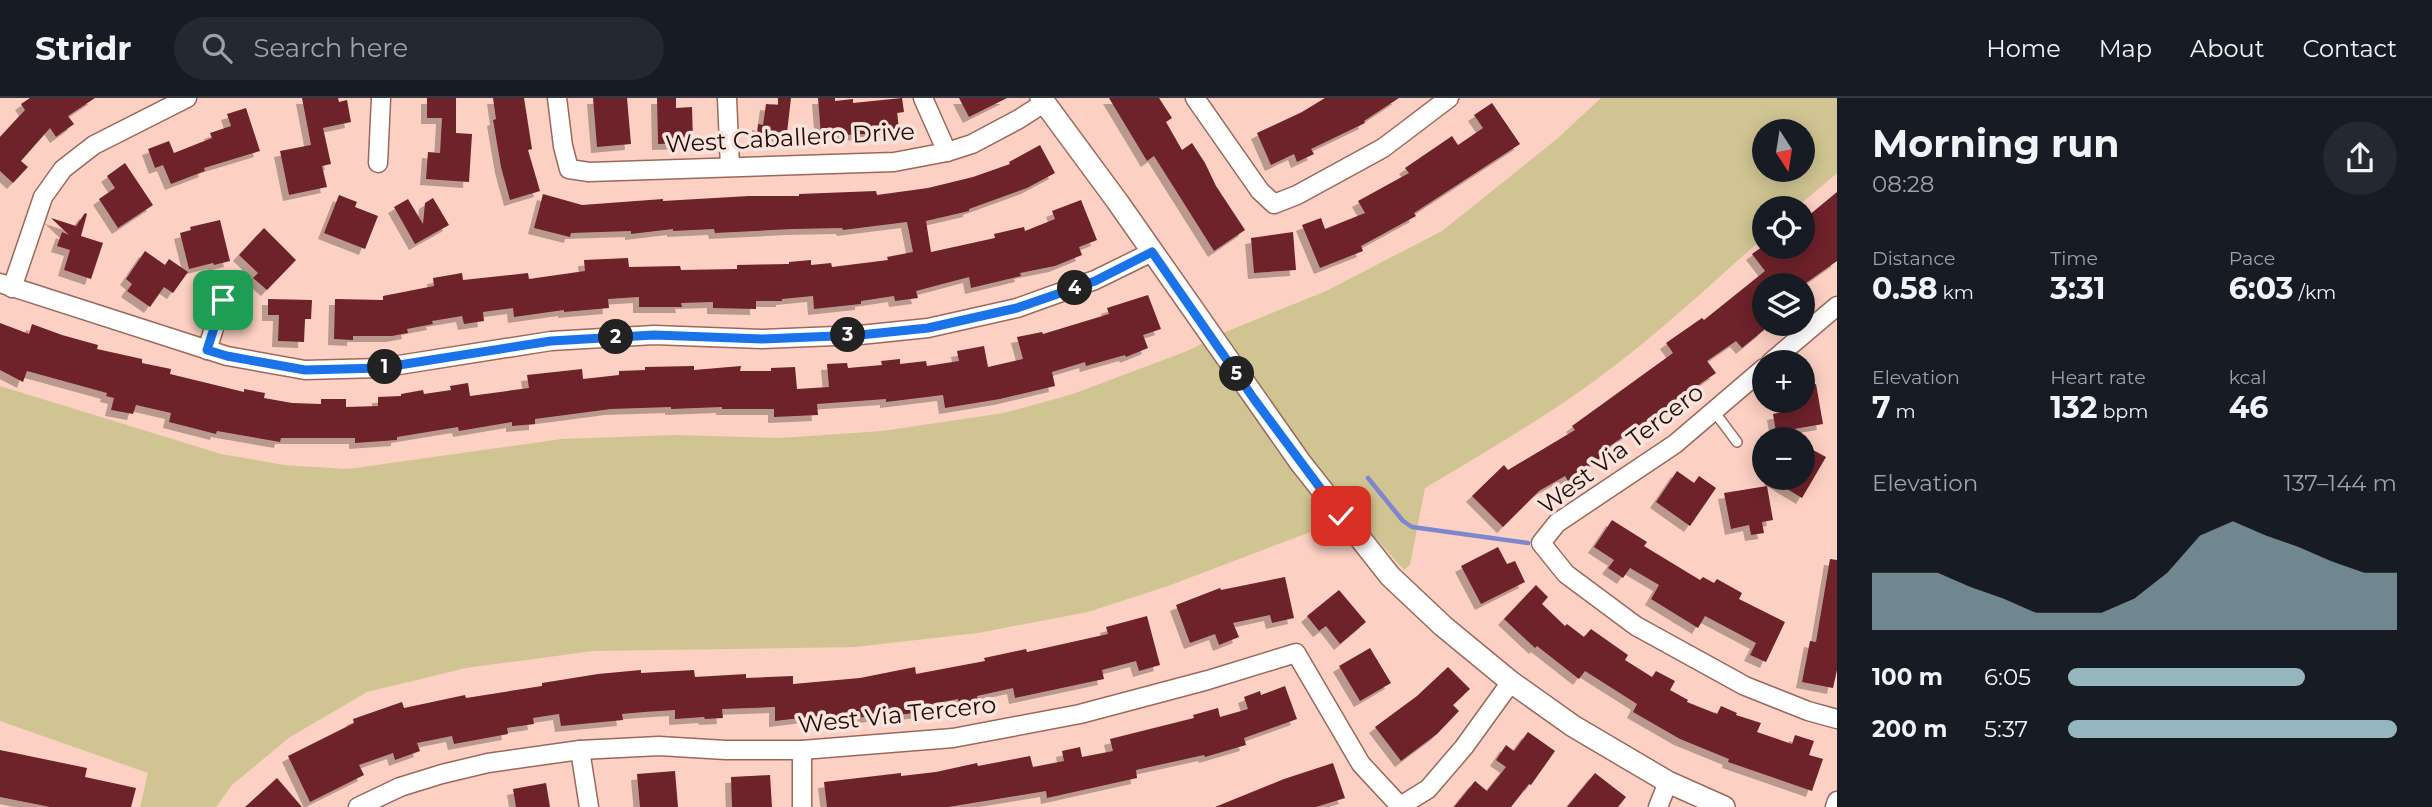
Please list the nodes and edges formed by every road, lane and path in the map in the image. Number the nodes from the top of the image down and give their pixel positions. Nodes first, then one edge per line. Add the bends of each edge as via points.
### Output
1 (187, 98) edge
2 (381, 98) edge
3 (556, 98) edge
4 (727, 98) edge
5 (923, 98) edge
6 (1195, 98) edge
7 (1449, 98) edge
8 (1042, 100) edge
9 (947, 152) junction
10 (378, 163) dead end
11 (730, 167) junction
12 (1152, 252) junction
13 (6, 286) edge
14 (223, 300) dead end
15 (1837, 306) edge
16 (207, 350) junction
17 (1785, 350) edge
18 (1752, 378) edge
19 (1713, 410) junction
20 (1737, 442) dead end
21 (1511, 682) junction
22 (1837, 719) edge
23 (580, 750) junction
24 (802, 750) junction
25 (1668, 782) junction
26 (1837, 802) edge
27 (1399, 806) edge
28 (358, 807) edge
29 (589, 807) edge
30 (802, 807) edge
31 (1658, 807) edge
32 (1724, 807) edge
33 (1835, 807) edge

1 - 13 street via 93,145 63,169 43,197
2 - 10 street
3 - 11 street, West Caballero Drive via 569,169
4 - 11 street
5 - 9 street
6 - 7 street via 1273,204 1383,148
8 - 9 street, West Caballero Drive via 1018,119
8 - 12 street
9 - 11 street, West Caballero Drive via 894,162
12 - 16 street via 1095,281 1017,308 928,328 762,339 654,335 551,341 380,368 305,370
12 - 21 street via 1292,452 1390,576
13 - 16 street
14 - 16 street
15 - 17 street
18 - 19 street, West Via Tercero
19 - 20 lane
19 - 22 street, West Via Tercero via 1675,444 1557,523 1541,543 1566,574 1636,626 1745,686
21 - 25 street via 1573,726
21 - 27 street via 1428,789
23 - 24 street, West Via Tercero via 659,746
23 - 28 street, West Via Tercero via 442,774
23 - 29 street
24 - 27 street, West Via Tercero via 954,738 1080,714 1296,653 1361,764
24 - 30 street
25 - 31 street
25 - 32 street
26 - 33 street

